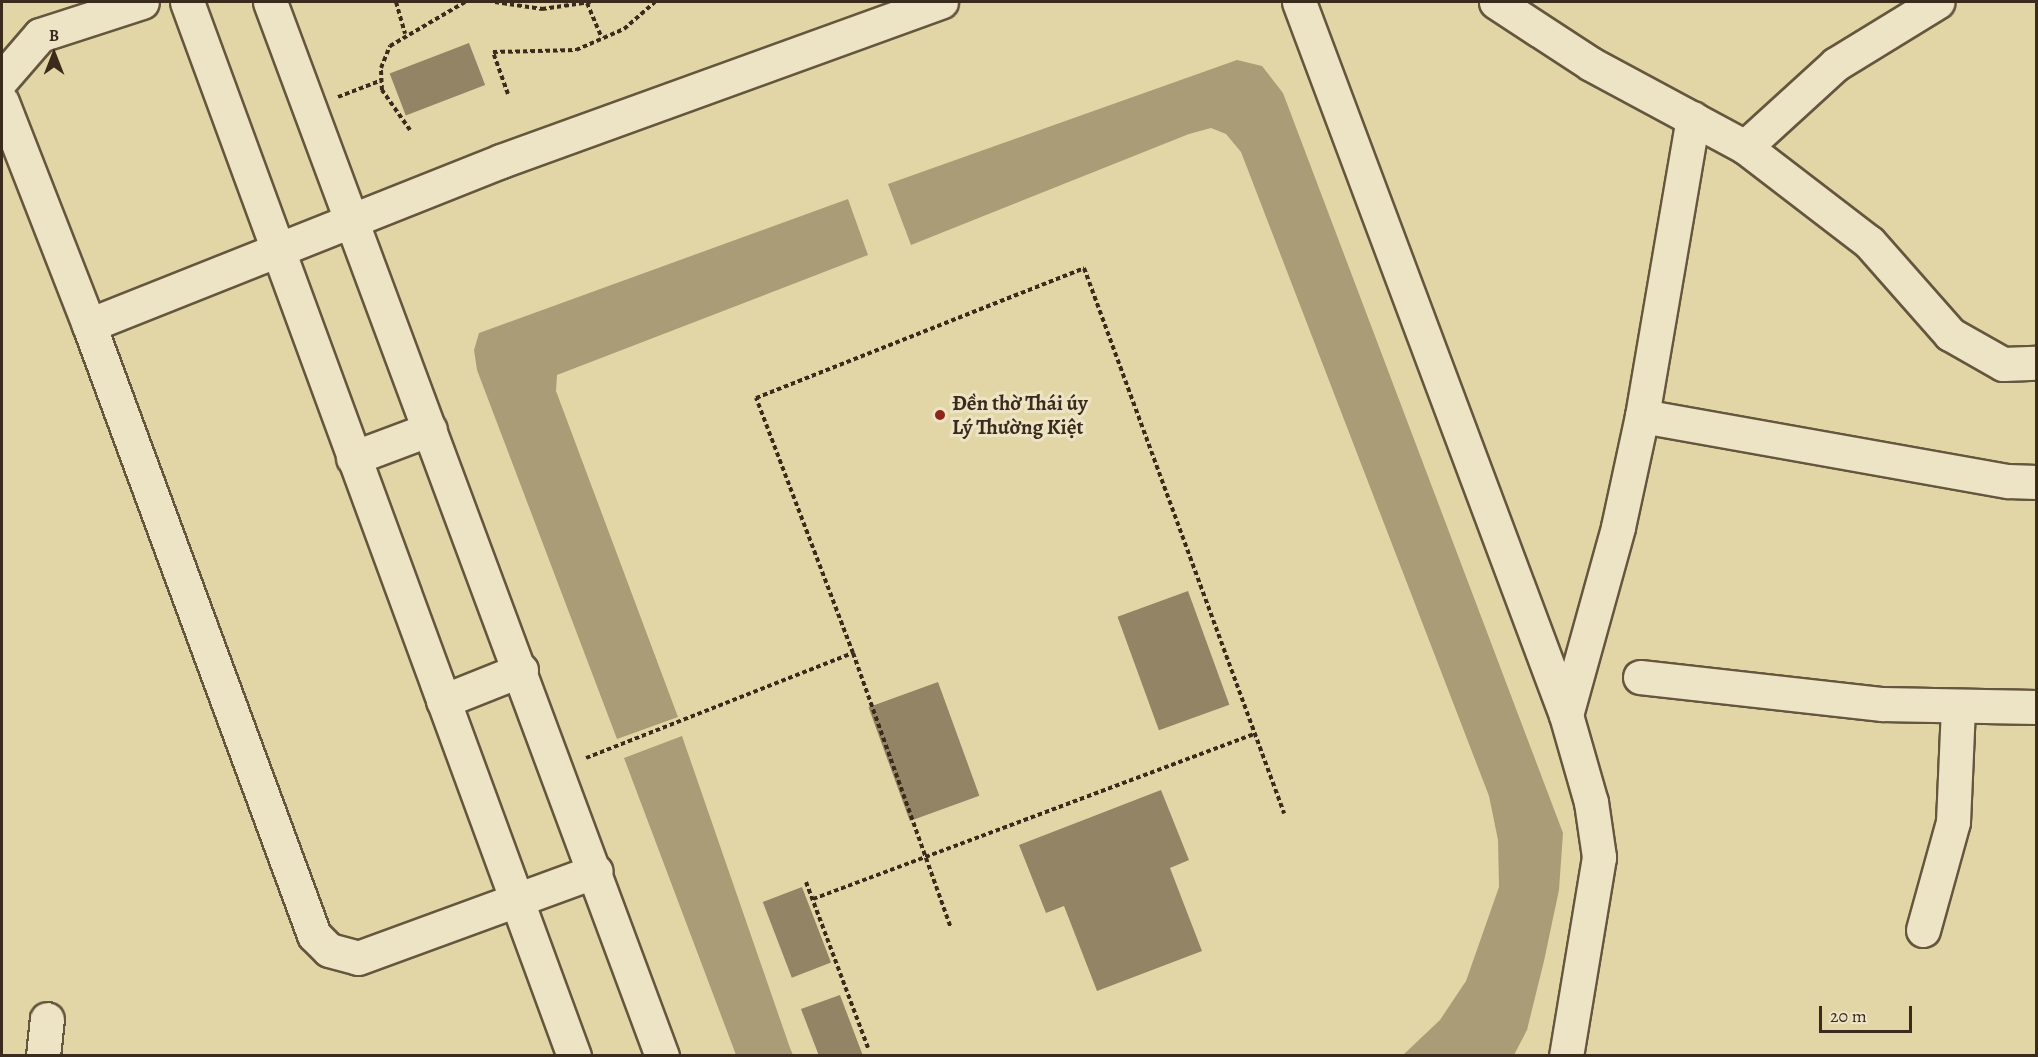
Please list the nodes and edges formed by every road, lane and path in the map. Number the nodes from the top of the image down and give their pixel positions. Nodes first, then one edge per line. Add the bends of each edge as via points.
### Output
1 (142, 2) edge
2 (188, 2) edge
3 (270, 2) edge
4 (396, 2) edge
5 (465, 2) edge
6 (495, 2) edge
7 (589, 2) edge
8 (655, 2) edge
9 (941, 2) edge
10 (1299, 2) edge
11 (1496, 2) edge
12 (1937, 2) edge
13 (405, 34) junction
14 (602, 38) junction
15 (2, 80) edge
16 (382, 80) junction
17 (508, 94) dead end
18 (336, 97) dead end
19 (2, 102) edge
20 (1692, 118) junction
21 (410, 130) dead end
22 (1745, 147) junction
23 (351, 219) junction
24 (276, 249) junction
25 (89, 325) junction
26 (2037, 363) edge
27 (1642, 416) junction
28 (430, 429) junction
29 (353, 458) junction
30 (2037, 482) edge
31 (853, 653) junction
32 (521, 669) junction
33 (1641, 677) dead end
34 (443, 701) junction
35 (1958, 707) junction
36 (2037, 707) edge
37 (1566, 715) junction
38 (1255, 734) junction
39 (586, 758) dead end
40 (1284, 813) dead end
41 (926, 857) junction
42 (596, 871) junction
43 (806, 882) dead end
44 (516, 899) junction
45 (813, 899) junction
46 (951, 928) dead end
47 (1923, 930) dead end
48 (47, 1019) dead end
49 (868, 1048) dead end
50 (43, 1056) edge
51 (574, 1056) edge
52 (662, 1056) edge
53 (1566, 1056) edge

1 - 15 street via 40,34
2 - 24 street
3 - 23 street
4 - 13 path
5 - 13 path
6 - 7 path via 542,9
7 - 14 path
8 - 14 path via 624,29
9 - 23 street
10 - 37 street
11 - 20 street via 1591,64
12 - 22 street via 1836,64
13 - 16 path via 390,46
14 - 17 path via 576,50 493,52
16 - 18 path
16 - 21 path via 390,105
19 - 25 street
20 - 22 street
20 - 27 street
22 - 26 street via 1869,242 1950,334 2003,364
23 - 24 street
23 - 28 street
24 - 25 street
24 - 29 street
25 - 44 street via 314,935 329,950 358,958
27 - 30 street via 2008,481
27 - 37 street via 1618,527
28 - 29 street
28 - 32 street
29 - 34 street
31 - 38 path via 756,398 1084,268
31 - 39 path
31 - 41 path
32 - 34 street
32 - 42 street
33 - 35 street via 1882,704
34 - 44 street
35 - 36 street
35 - 47 street via 1953,822
37 - 53 street via 1591,802 1599,857
38 - 40 path
38 - 41 path
41 - 45 path
41 - 46 path
42 - 44 street
42 - 52 street
43 - 45 path
44 - 51 street
45 - 49 path
48 - 50 street

